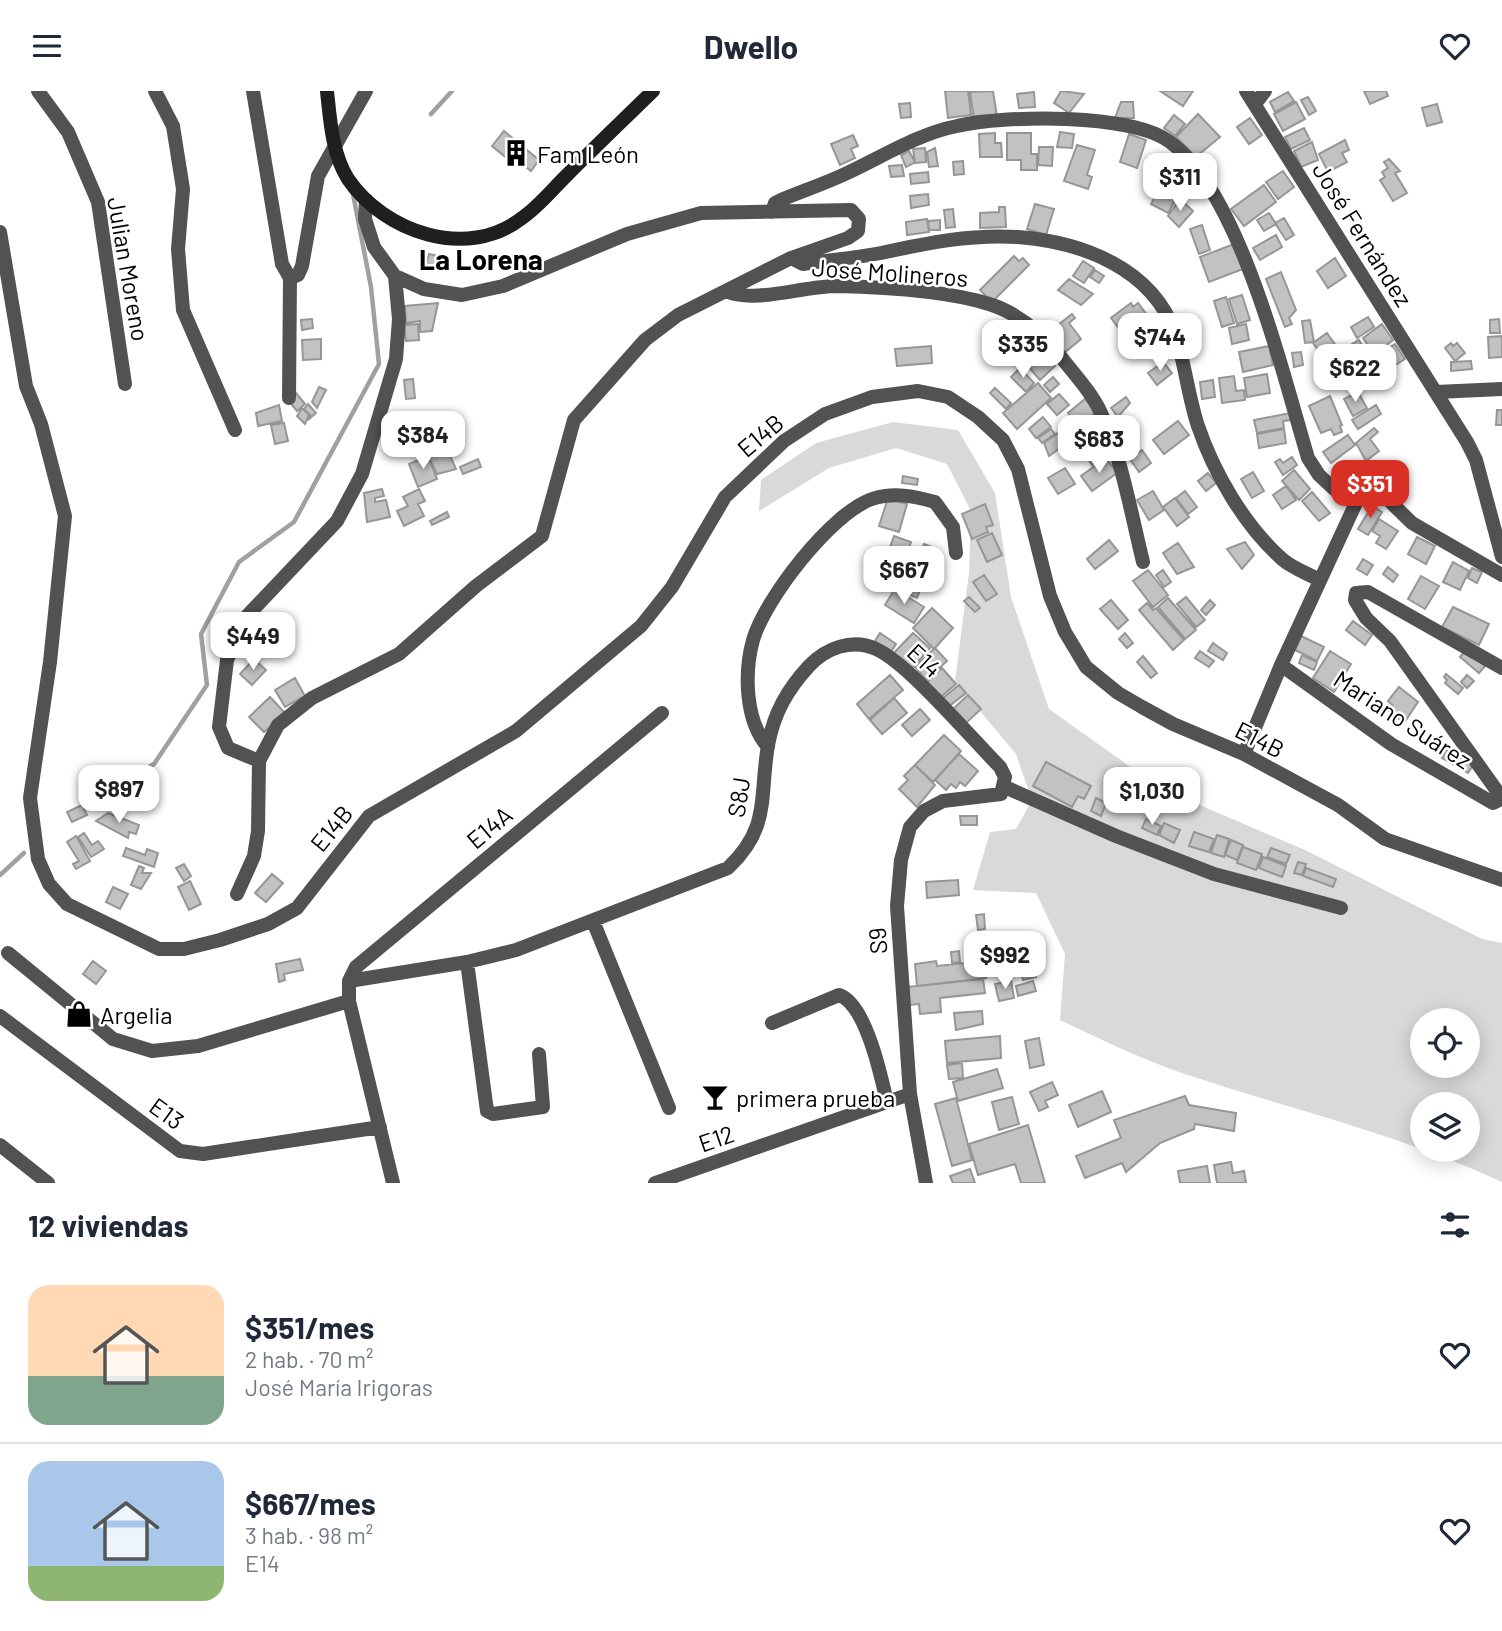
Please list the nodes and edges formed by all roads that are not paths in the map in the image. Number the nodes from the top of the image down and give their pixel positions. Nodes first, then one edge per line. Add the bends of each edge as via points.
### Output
1 (38, 91) edge
2 (155, 91) edge
3 (253, 91) edge
4 (327, 91) edge
5 (366, 91) edge
6 (653, 91) edge
7 (1246, 91) edge
8 (1265, 91) edge
9 (1255, 104) junction
10 (334, 144) junction
11 (366, 200) junction
12 (772, 212) junction
13 (0, 232) edge
14 (791, 258) junction
15 (395, 277) junction
16 (290, 278) junction
17 (726, 291) junction
18 (125, 384) dead end
19 (1502, 389) edge
20 (1436, 392) junction
21 (289, 398) dead end
22 (236, 430) dead end
23 (1334, 489) dead end
24 (1496, 520) edge
25 (956, 553) dead end
26 (1502, 557) edge
27 (1143, 562) dead end
28 (1502, 575) edge
29 (1319, 580) junction
30 (1281, 665) junction
31 (1502, 668) edge
32 (662, 713) dead end
33 (768, 747) junction
34 (1244, 754) junction
35 (259, 761) junction
36 (1005, 787) junction
37 (1502, 880) edge
38 (237, 894) dead end
39 (1341, 908) dead end
40 (593, 921) junction
41 (8, 953) dead end
42 (467, 962) junction
43 (349, 981) junction
44 (349, 1001) junction
45 (0, 1016) edge
46 (772, 1023) dead end
47 (539, 1054) dead end
48 (910, 1094) junction
49 (887, 1102) junction
50 (669, 1108) dead end
51 (380, 1127) junction
52 (0, 1145) edge
53 (48, 1183) edge
54 (393, 1183) edge
55 (655, 1183) edge
56 (926, 1183) edge

1 - 18 street, Julian Moreno via 68,132 98,202
2 - 22 street via 173,126 183,188 178,249 183,310
3 - 16 street via 282,264
4 - 10 main road
5 - 10 street via 352,121
6 - 11 main road via 522,219 504,229 482,236 446,238 401,225
7 - 9 street, José Fernández
8 - 9 street
9 - 20 street, José Fernández
10 - 11 main road via 348,178
10 - 16 street via 318,176 302,265 298,275
11 - 15 street via 365,219 374,247
12 - 14 street via 851,211 859,219 858,231 848,238
12 - 15 street via 701,213 669,220 503,286 462,295 424,289
12 - 23 street via 781,200 956,126 1022,118 1109,123 1153,132 1171,142 1212,187 1267,322 1308,458
13 - 34 street, E14B via 26,386 65,516 30,798 38,859 49,884 67,904 159,949 184,949 268,925 297,908 369,816 516,731 640,627 672,587 725,498 784,441 825,414 872,397 918,391 948,397 1003,440 1018,469 1050,596 1086,667 1173,724
14 - 17 street
14 - 29 street via 803,264 933,240 1019,237 1079,248 1111,260 1149,289 1162,306 1174,331 1197,423 1238,506 1283,560
15 - 35 street via 396,359 362,474 337,521 246,617 227,660 219,727 228,748
16 - 21 street
17 - 27 street, José Molineros via 744,297 836,286 936,295 990,304 1020,318 1047,340 1101,412
17 - 35 street via 678,315 645,340 583,407 568,437 542,536 399,654 312,698 278,725
19 - 20 street
20 - 24 street, José Fernández via 1476,460
24 - 26 street, José Fernández
25 - 33 street, S8J via 953,527 935,502 903,494 871,500 841,520 805,555 775,597 753,640 748,685 752,721
28 - 29 street via 1412,523 1367,479
29 - 30 street
30 - 31 street, Mariano Suárez via 1391,744 1493,803 1499,800 1497,791 1390,641 1366,618 1354,600 1356,593 1368,592
30 - 34 street
32 - 43 street, E14A via 356,967
33 - 36 street, E14 via 775,713 795,681 818,657 845,643 876,648 901,666 1000,767
33 - 40 street, S8J via 760,822 747,850 728,868
34 - 37 street, E14B via 1338,805 1385,839
35 - 38 street via 254,856
36 - 39 street via 1214,874
36 - 48 street, S9 via 1001,794 990,797 943,801 924,811 910,827 901,860 897,906
40 - 42 street, S8J via 516,950
40 - 50 street
41 - 44 street via 113,1039 152,1051 198,1047
42 - 43 street, S8J
42 - 47 street via 487,1111 543,1107
43 - 44 street
44 - 51 street
45 - 51 street, E13 via 180,1151 203,1154
46 - 49 street via 844,996 858,1012 871,1044
48 - 49 street, E12
48 - 56 street, S9
49 - 55 street, E12
51 - 54 street
52 - 53 street

